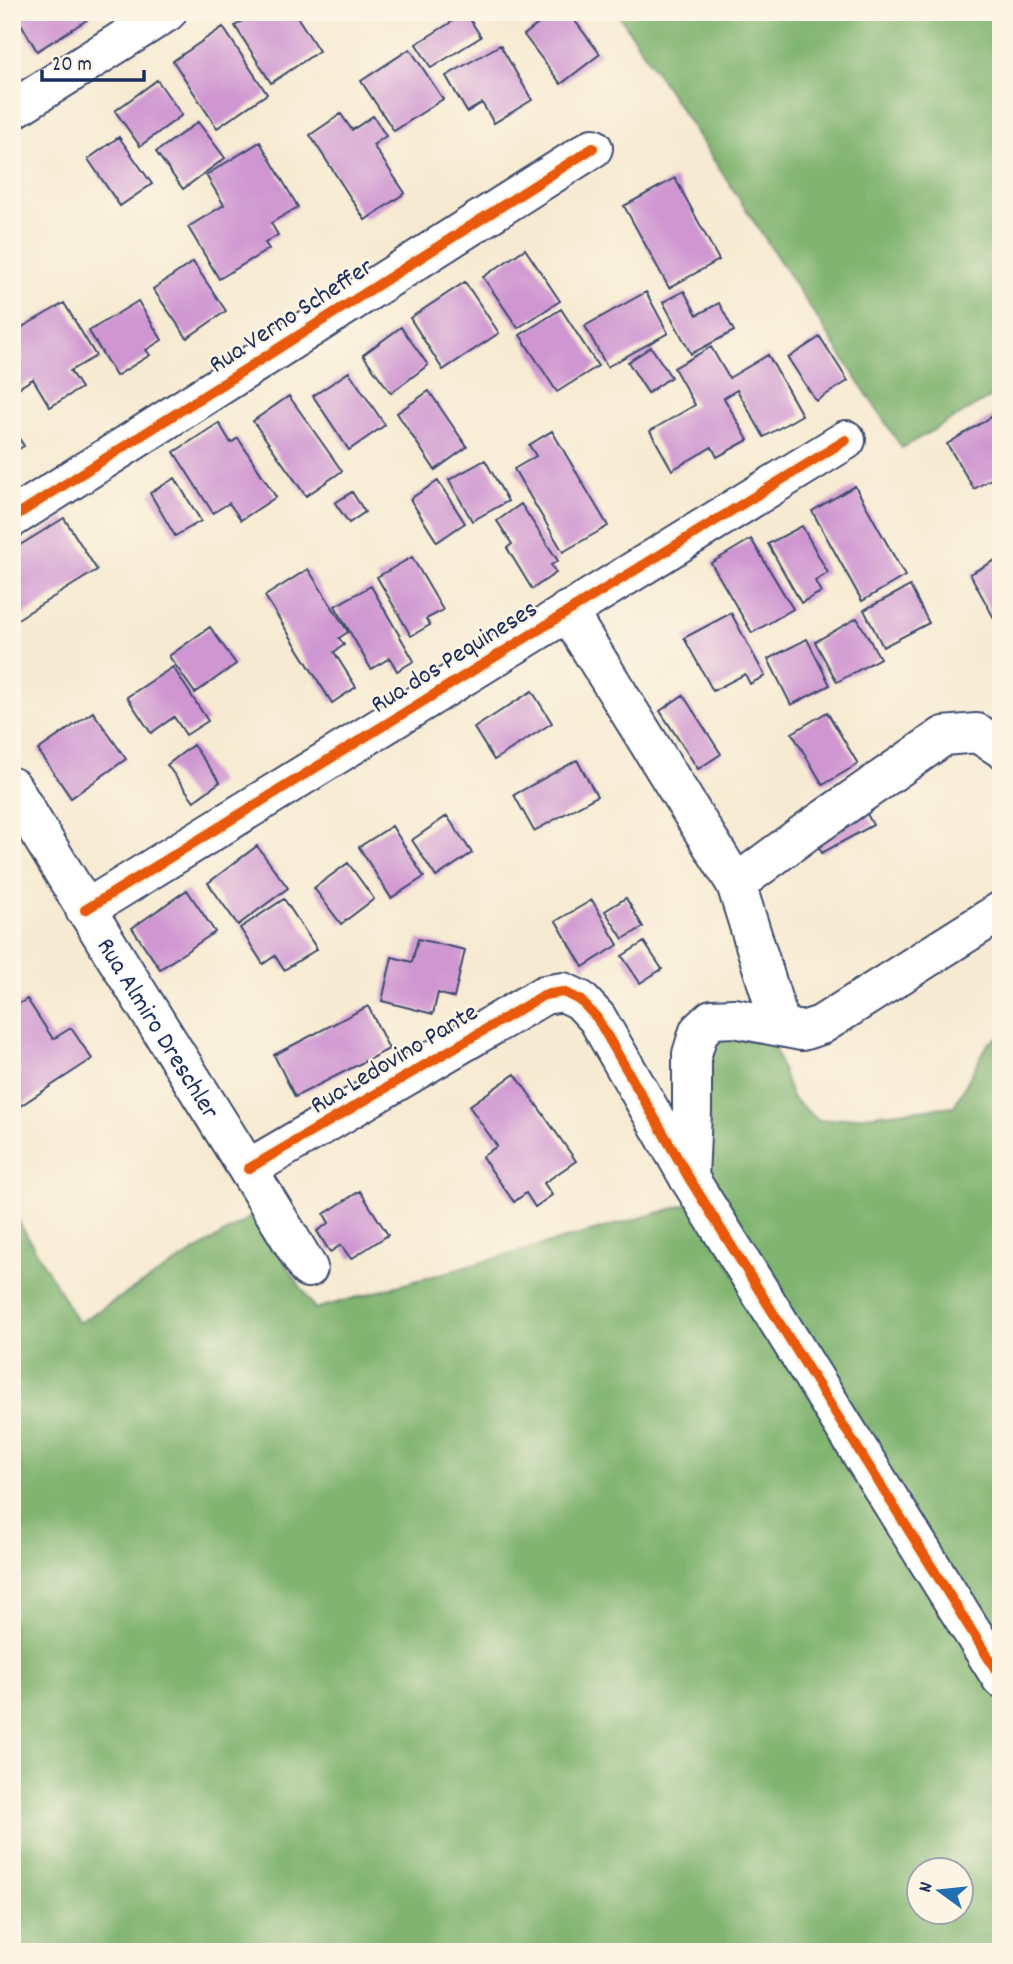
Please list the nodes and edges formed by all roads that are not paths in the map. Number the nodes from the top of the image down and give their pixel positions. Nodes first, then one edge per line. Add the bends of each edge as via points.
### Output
1 (167, 12) edge
2 (12, 110) edge
3 (593, 148) dead end
4 (846, 440) dead end
5 (12, 518) edge
6 (567, 611) junction
7 (1001, 748) edge
8 (12, 786) edge
9 (736, 884) junction
10 (85, 910) junction
11 (1001, 911) edge
12 (781, 1027) junction
13 (248, 1169) junction
14 (689, 1178) junction
15 (308, 1268) dead end
16 (1001, 1678) edge

1 - 2 street
3 - 5 street, Rua Verno Scheffer
4 - 6 street, Rua dos Pequineses
6 - 9 street, Rua dos Pequineses
6 - 10 street, Rua dos Pequineses
7 - 9 street via 977,733 944,736
8 - 10 street, Rua Almiro Dreschler
9 - 12 street, Rua dos Pequineses
10 - 13 street, Rua Almiro Dreschler
11 - 12 street via 821,1025 802,1031
12 - 14 street via 734,1018 712,1019 699,1031 692,1054
13 - 14 street, Rua Ledovino Pante via 544,995 563,992 580,1000 597,1018
13 - 15 street, Rua Almiro Dreschler
14 - 16 street

